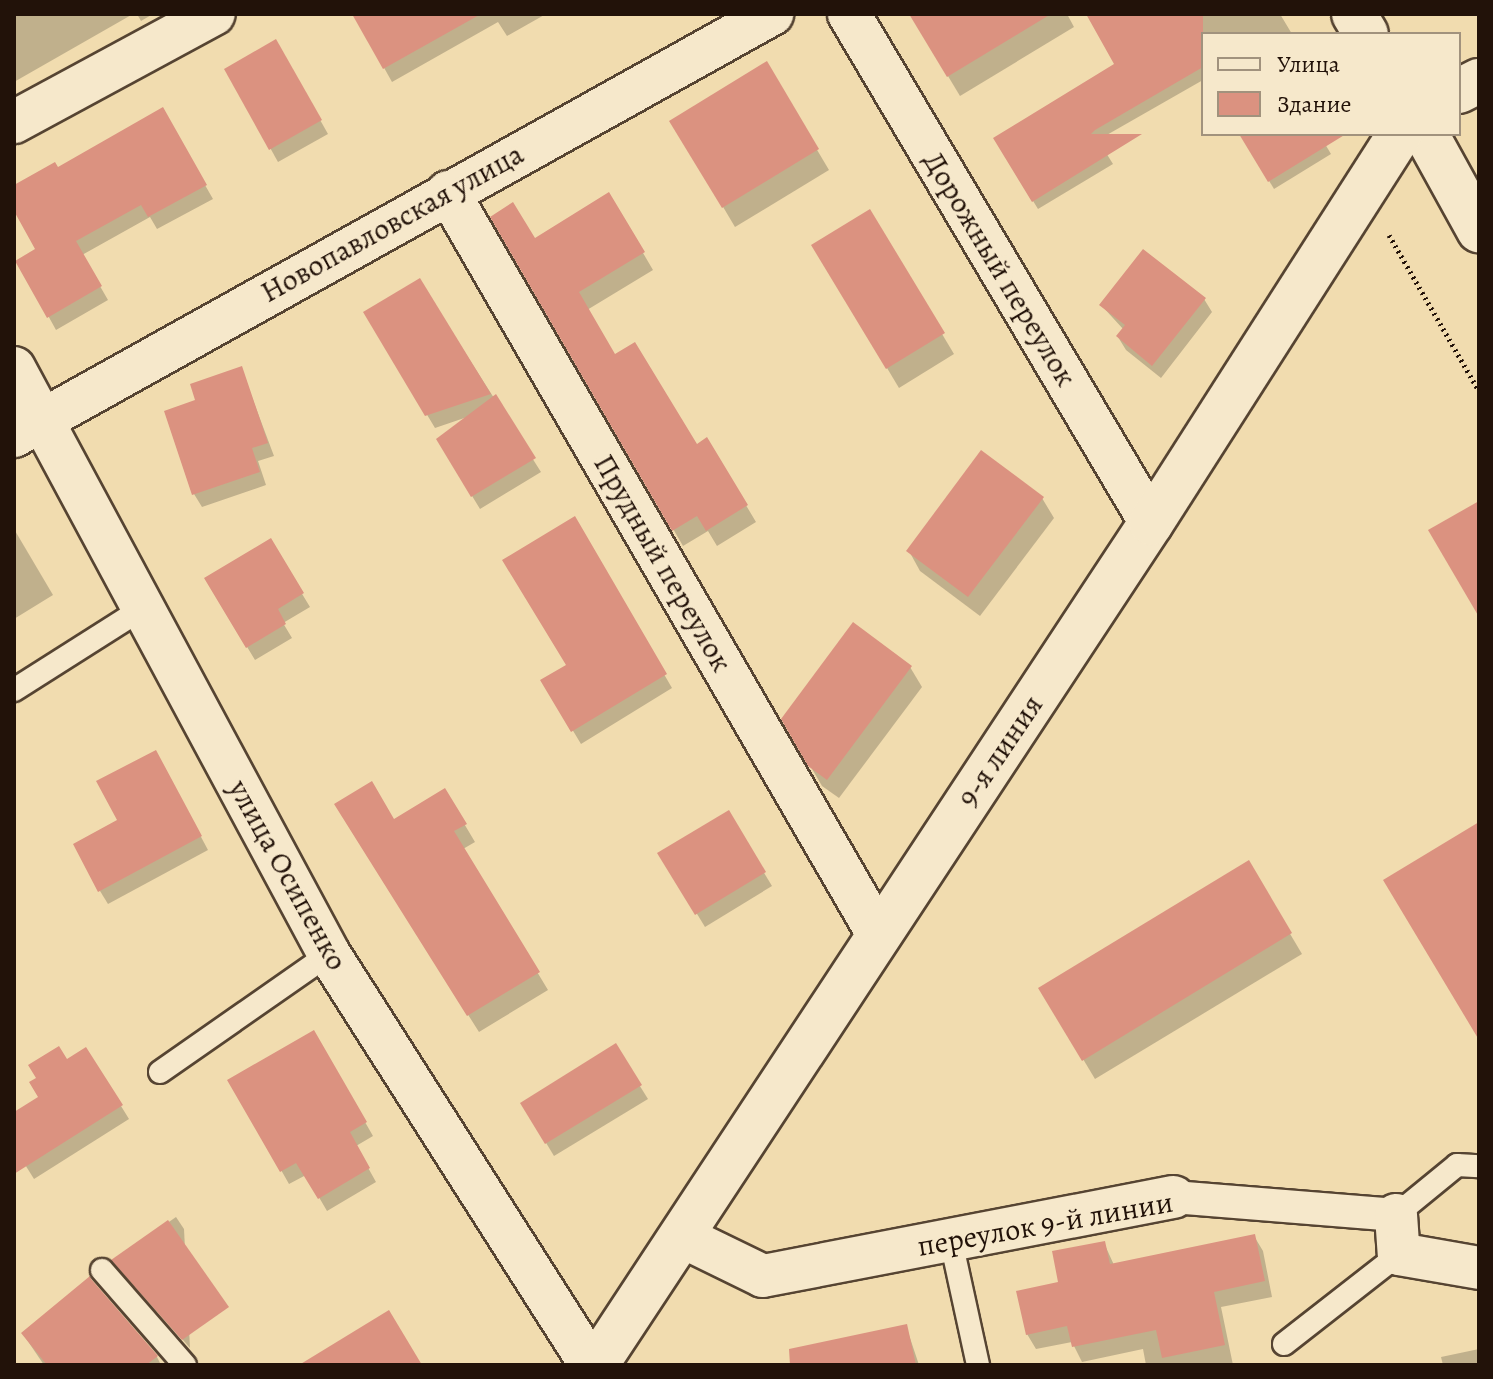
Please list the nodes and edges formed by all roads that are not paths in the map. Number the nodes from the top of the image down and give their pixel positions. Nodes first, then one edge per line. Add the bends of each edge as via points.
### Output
1 (214, 14) edge
2 (772, 14) edge
3 (849, 14) edge
4 (1354, 14) edge
5 (1365, 32) edge
6 (1479, 81) edge
7 (1461, 90) edge
8 (14, 122) edge
9 (1399, 136) edge
10 (1427, 136) edge
11 (448, 192) junction
12 (1479, 230) edge
13 (14, 368) edge
14 (28, 427) edge
15 (1151, 523) junction
16 (143, 608) junction
17 (14, 690) edge
18 (878, 934) junction
19 (329, 954) junction
20 (160, 1072) dead end
21 (1479, 1166) edge
22 (1173, 1197) joint
23 (1398, 1235) junction
24 (681, 1236) junction
25 (951, 1241) junction
26 (1479, 1268) edge
27 (102, 1270) dead end
28 (1284, 1344) dead end
29 (185, 1365) edge
30 (594, 1365) edge
31 (978, 1365) edge

1 - 8 street
2 - 11 street, Новопавловская улица
3 - 15 street, Дорожный переулок
4 - 5 street
6 - 7 street
9 - 15 street, 9-я линия
10 - 12 street
11 - 14 street, Новопавловская улица
11 - 18 street, Прудный переулок
13 - 14 street, улица Осипенко
14 - 16 street, улица Осипенко
15 - 18 street, 9-я линия
16 - 17 lane
16 - 19 street, улица Осипенко
18 - 24 street, 9-я линия
19 - 20 lane
19 - 30 street, улица Осипенко
21 - 23 lane via 1457,1165
22 - 23 street, переулок 9-й линии
22 - 25 street, переулок 9-й линии
23 - 26 street, переулок 9-й линии
23 - 28 lane
24 - 25 street, переулок 9-й линии via 763,1276
24 - 30 street, 9-я линия
25 - 31 lane
27 - 29 lane

